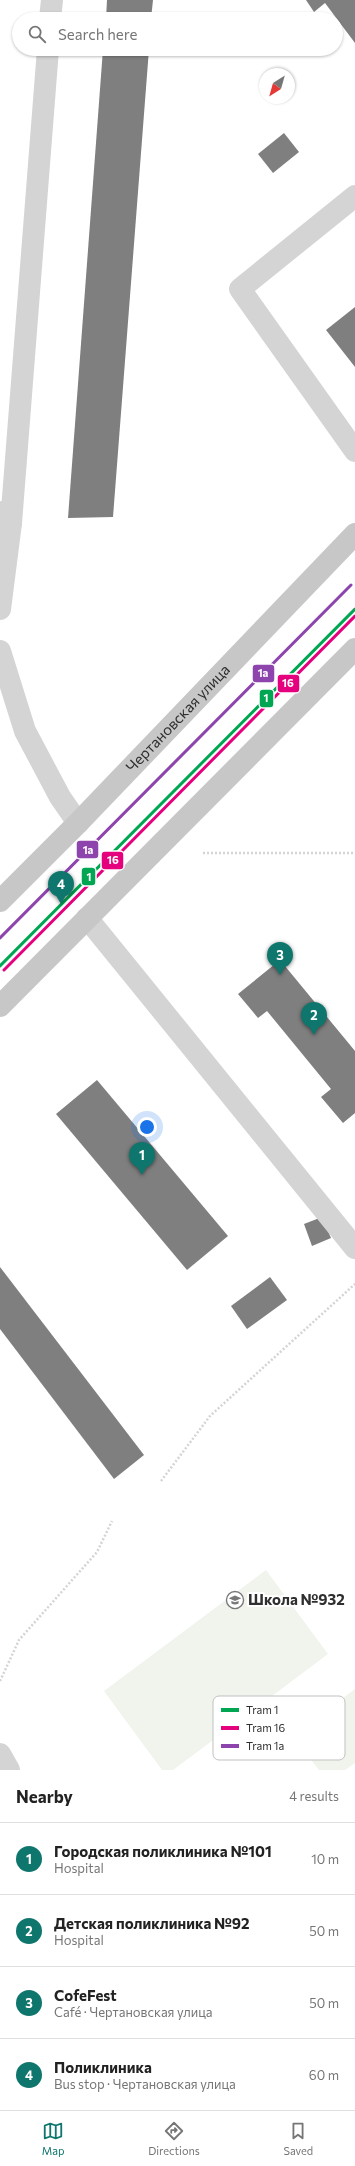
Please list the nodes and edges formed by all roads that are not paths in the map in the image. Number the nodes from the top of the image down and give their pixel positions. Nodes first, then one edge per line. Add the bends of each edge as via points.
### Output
1 (52, 0) edge
2 (51, 12) edge
3 (47, 56) edge
4 (355, 196) edge
5 (355, 451) edge
6 (5, 516) edge
7 (355, 534) edge
8 (0, 610) edge
9 (355, 649) edge
10 (0, 651) edge
11 (78, 823) junction
12 (0, 901) edge
13 (87, 918) junction
14 (0, 1006) edge
15 (355, 1248) edge
16 (0, 1754) edge
17 (9, 1770) edge

1 - 2 lane
3 - 6 lane
4 - 5 lane via 240,289
6 - 8 lane
7 - 11 main road, Чертановская улица
9 - 13 main road
10 - 11 lane via 25,731 60,797
11 - 12 main road, Чертановская улица
13 - 14 main road
13 - 15 lane
16 - 17 lane

